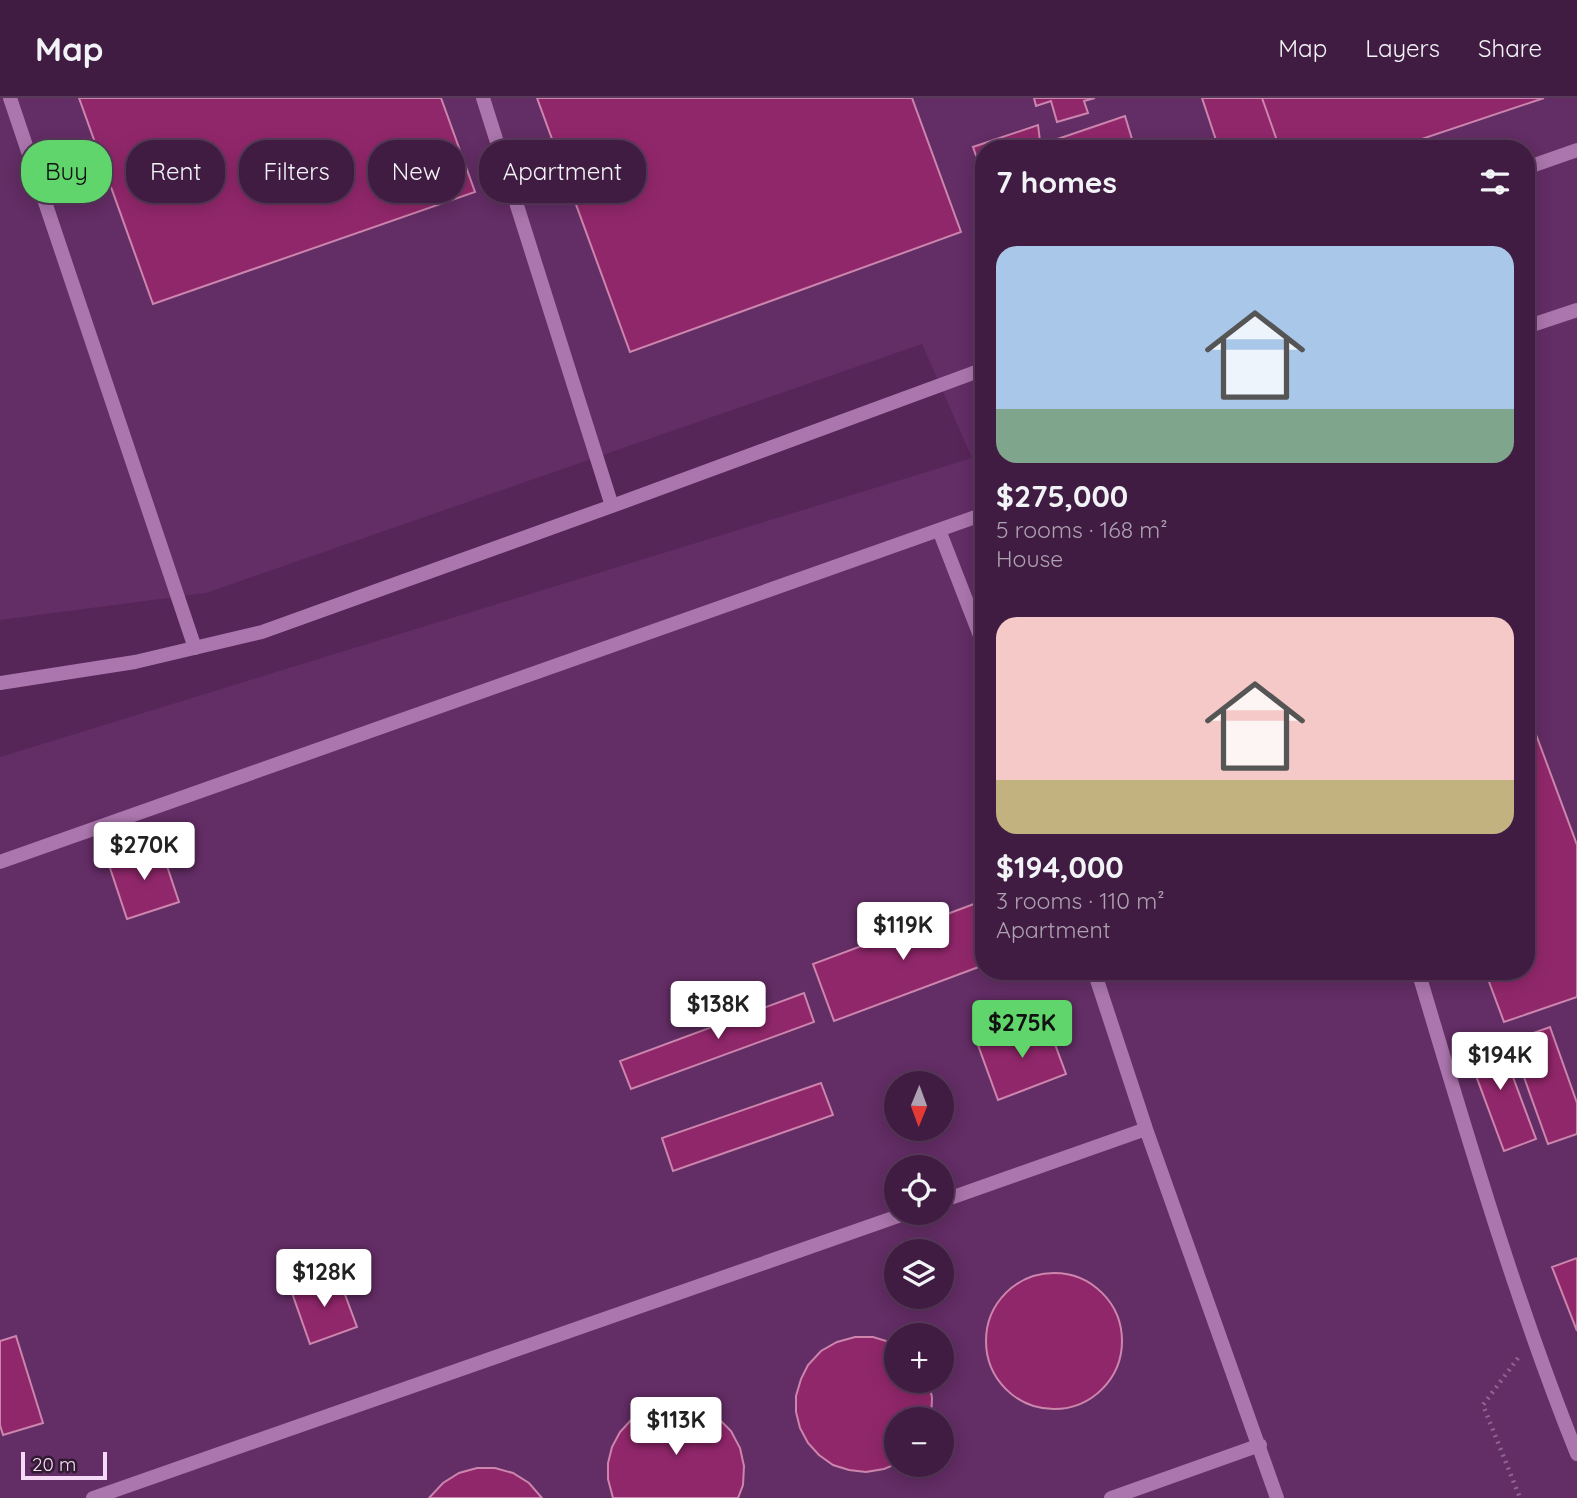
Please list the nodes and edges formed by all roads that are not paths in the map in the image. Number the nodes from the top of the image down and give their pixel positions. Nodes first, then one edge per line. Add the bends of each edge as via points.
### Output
1 (10, 98) edge
2 (483, 98) edge
3 (1577, 150) edge
4 (1535, 166) edge
5 (1577, 310) edge
6 (1535, 324) edge
7 (975, 372) edge
8 (612, 506) junction
9 (975, 517) edge
10 (939, 530) junction
11 (975, 623) edge
12 (195, 648) junction
13 (0, 683) edge
14 (0, 862) edge
15 (1097, 980) edge
16 (1421, 980) edge
17 (1146, 1129) junction
18 (954, 1197) edge
19 (884, 1221) edge
20 (1260, 1446) junction
21 (1577, 1454) edge
22 (93, 1498) edge
23 (1111, 1498) edge
24 (1277, 1498) edge

1 - 12 lane
2 - 8 lane
3 - 4 lane
5 - 6 lane
7 - 8 lane
8 - 12 lane via 262,632
9 - 10 lane
10 - 11 lane
10 - 14 lane
12 - 13 lane
15 - 17 lane
16 - 21 lane via 1487,1201 1544,1373
17 - 18 lane
17 - 20 lane
19 - 22 lane
20 - 23 lane
20 - 24 lane

